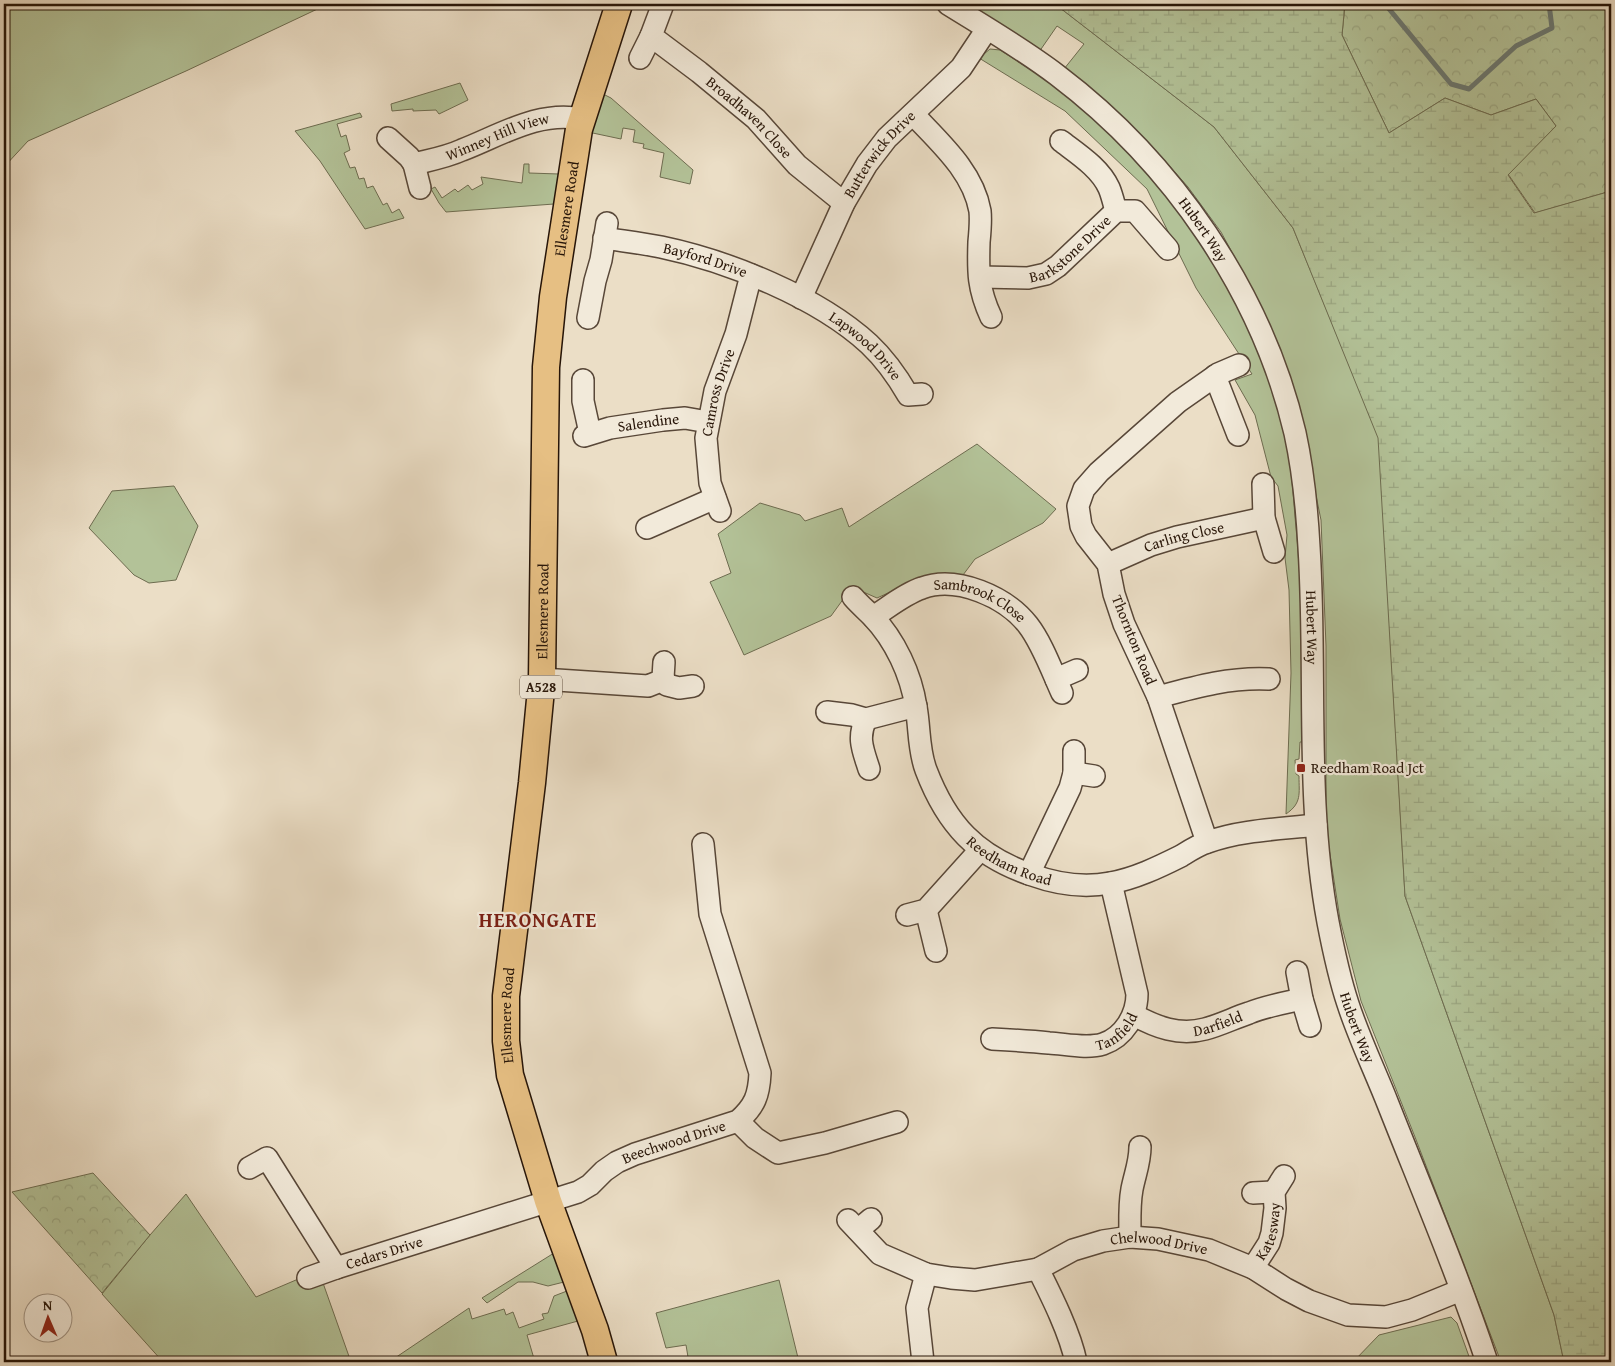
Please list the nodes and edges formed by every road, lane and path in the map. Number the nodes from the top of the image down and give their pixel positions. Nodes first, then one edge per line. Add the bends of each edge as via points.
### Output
1 (619, 4) edge
2 (663, 4) edge
3 (948, 4) edge
4 (988, 29) junction
5 (651, 36) junction
6 (640, 58) dead end
7 (913, 114) junction
8 (582, 119) junction
9 (388, 138) dead end
10 (1061, 141) dead end
11 (414, 164) junction
12 (420, 188) dead end
13 (844, 203) junction
14 (1116, 211) junction
15 (1168, 249) dead end
16 (750, 275) junction
17 (980, 277) junction
18 (801, 298) junction
19 (991, 317) dead end
20 (588, 318) dead end
21 (1239, 365) dead end
22 (1215, 376) junction
23 (583, 380) dead end
24 (922, 394) dead end
25 (708, 422) junction
26 (1238, 435) dead end
27 (1263, 484) dead end
28 (1264, 518) junction
29 (647, 528) dead end
30 (1274, 552) dead end
31 (1108, 564) junction
32 (853, 597) dead end
33 (873, 617) junction
34 (1077, 670) dead end
35 (542, 680) junction
36 (1269, 680) dead end
37 (693, 686) dead end
38 (1158, 698) junction
39 (916, 706) junction
40 (827, 712) dead end
41 (866, 719) junction
42 (1074, 752) dead end
43 (869, 769) dead end
44 (1316, 825) junction
45 (1207, 842) junction
46 (703, 844) dead end
47 (980, 850) junction
48 (1030, 874) junction
49 (1111, 883) junction
50 (936, 951) dead end
51 (1297, 972) dead end
52 (1302, 999) junction
53 (1134, 1015) junction
54 (1310, 1026) dead end
55 (992, 1039) dead end
56 (738, 1121) junction
57 (897, 1122) dead end
58 (1144, 1156) dead end
59 (266, 1158) dead end
60 (1253, 1193) dead end
61 (548, 1201) junction
62 (859, 1223) dead end
63 (1130, 1237) junction
64 (336, 1268) junction
65 (1253, 1268) junction
66 (1038, 1269) junction
67 (926, 1274) junction
68 (308, 1278) dead end
69 (1461, 1290) junction
70 (604, 1362) edge
71 (923, 1362) edge
72 (1076, 1362) edge
73 (1487, 1362) edge

1 - 8 main road, Ellesmere Road / A528
2 - 5 street
3 - 4 street, Hubert Way
4 - 7 street, Butterwick Drive via 961,68
4 - 44 street, Hubert Way via 1055,73 1089,101 1170,184 1223,258 1260,332 1280,382 1295,433 1304,492 1310,548
5 - 6 street
5 - 13 street, Broadhaven Close via 756,119 797,165
7 - 13 street, Butterwick Drive via 887,138
7 - 17 street via 962,169 975,195 980,212
8 - 11 street, Winney Hill View via 541,118 460,151
8 - 35 main road, Ellesmere Road / A528 via 553,297 546,367
9 - 11 street
10 - 14 street via 1100,175 1109,188
11 - 12 street
13 - 18 street, Butterwick Drive
14 - 15 street, Barkstone Drive via 1135,211
14 - 17 street, Barkstone Drive via 1046,274 1019,278
16 - 18 street, Bayford Drive
16 - 20 street, Bayford Drive via 606,230
16 - 25 street, Camross Drive via 736,334 715,390
17 - 19 street via 980,288
18 - 24 street, Lapwood Drive via 844,323 870,344 895,373 908,395
21 - 22 street, Thornton Road
22 - 26 street
22 - 31 street, Thornton Road via 1178,402 1084,489 1078,506 1081,526
23 - 25 street, Salendine via 587,429 685,418
25 - 29 street, Camross Drive via 706,451 710,483 718,504
27 - 28 street
28 - 30 street
28 - 31 street, Carling Close via 1177,537
31 - 38 street, Thornton Road via 1124,624
32 - 33 street, Reedham Road
33 - 34 street, Sambrook Close via 924,587 948,584 972,588 1012,610 1027,625 1059,686
33 - 39 street, Reedham Road via 907,672
35 - 37 street via 648,686 658,682 663,670 668,685 679,688
35 - 61 main road, Ellesmere Road / A528 via 506,996 506,1041 510,1075
36 - 38 street via 1225,680
38 - 45 street, Thornton Road
39 - 41 street
39 - 47 street, Reedham Road via 919,745 925,768 949,815
40 - 41 street
41 - 43 street via 861,730
42 - 48 street via 1084,774 1070,788
44 - 45 street, Reedham Road via 1264,830
44 - 69 street, Hubert Way via 1328,922 1348,1003
45 - 49 street, Reedham Road via 1141,874
46 - 56 street, Beechwood Drive via 710,914 760,1072 756,1099 750,1111
47 - 48 street, Reedham Road via 999,862
47 - 50 street via 917,913
48 - 49 street, Reedham Road via 1067,884
49 - 53 street, Tanfield via 1137,994
51 - 52 street
52 - 53 street, Darfield via 1190,1031 1160,1028
52 - 54 street
53 - 55 street, Tanfield via 1122,1032 1102,1044 1086,1046
56 - 57 street via 755,1138 778,1153
56 - 61 street, Beechwood Drive via 635,1154 617,1162 578,1192
58 - 63 street via 1132,1189
59 - 64 street, Cedars Drive
60 - 65 street, Katesway via 1279,1184 1269,1243
61 - 64 street, Cedars Drive
61 - 70 main road, Ellesmere Road / A528
62 - 67 street, Chelwood Drive via 880,1254
63 - 65 street, Chelwood Drive via 1158,1239 1209,1250
63 - 66 street, Chelwood Drive via 1073,1250
64 - 68 street
65 - 69 street, Chelwood Drive via 1309,1301 1348,1315 1386,1317
66 - 67 street, Chelwood Drive via 975,1280
66 - 72 street
67 - 71 street via 917,1308
69 - 73 street, Hubert Way

